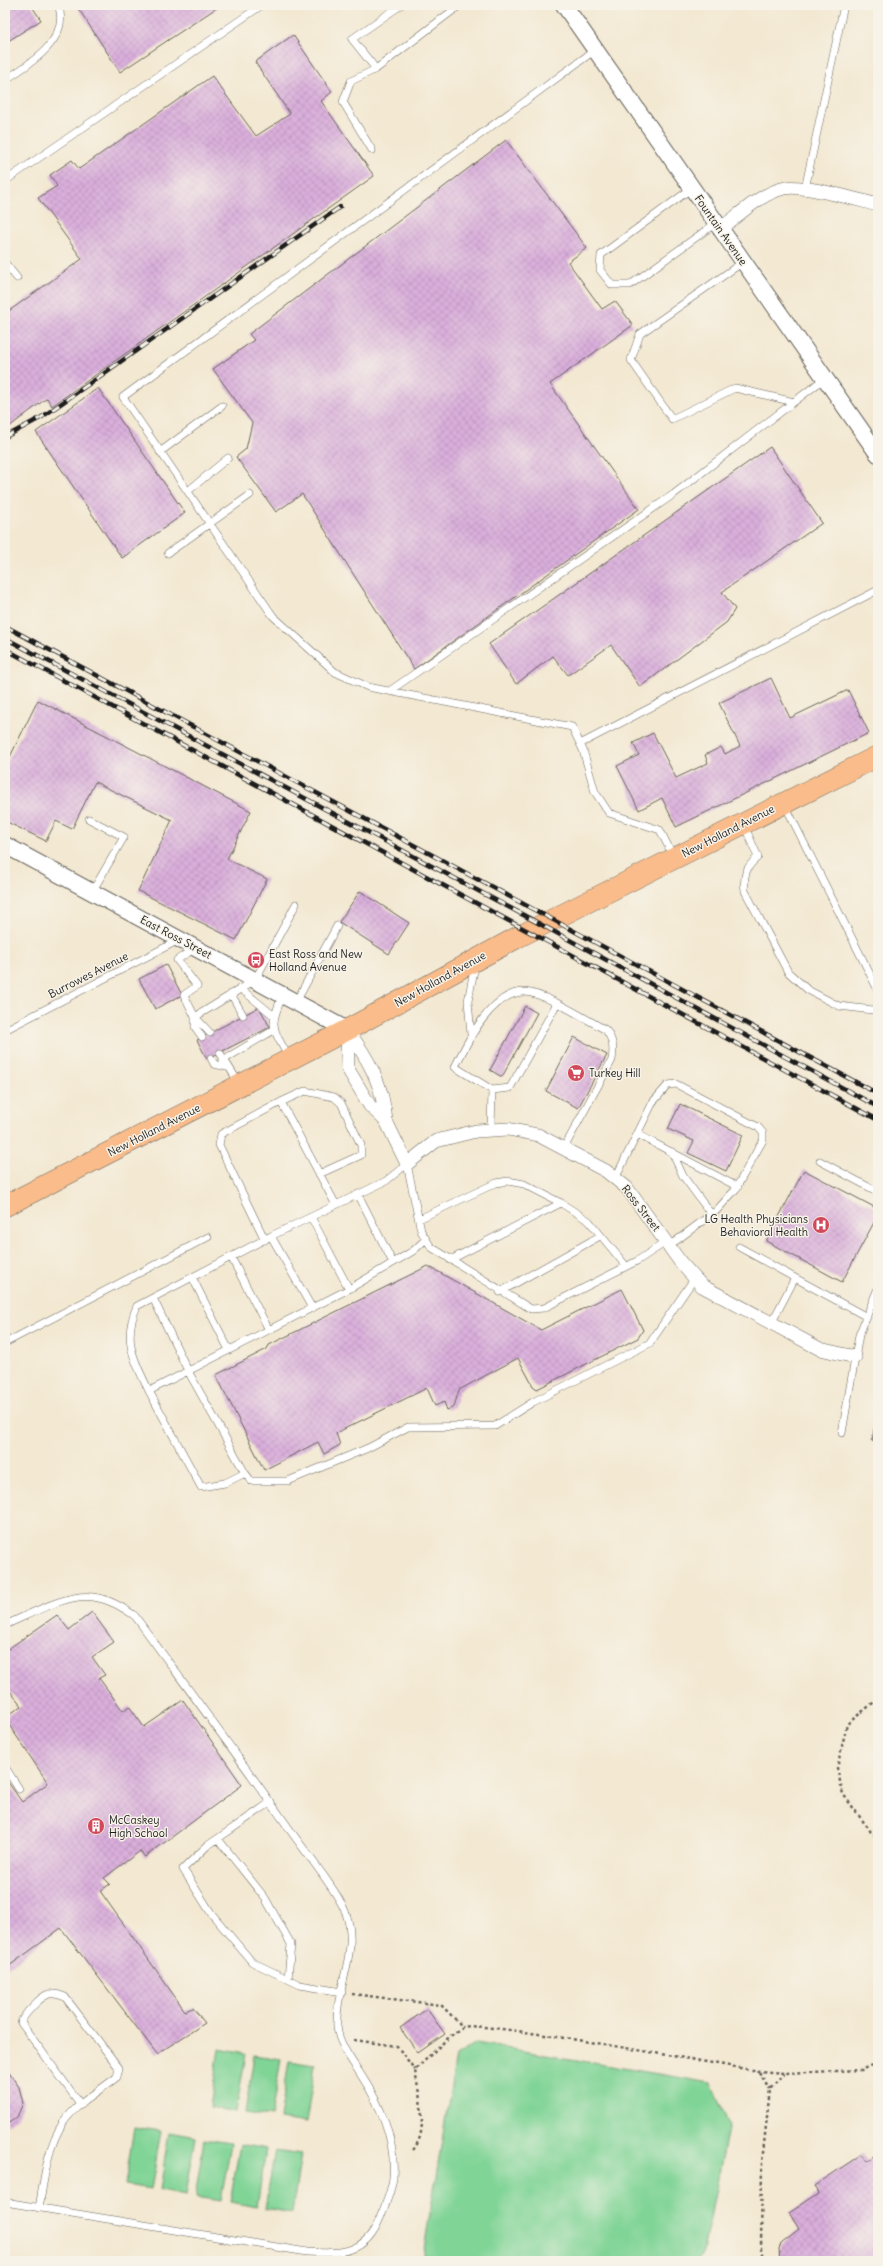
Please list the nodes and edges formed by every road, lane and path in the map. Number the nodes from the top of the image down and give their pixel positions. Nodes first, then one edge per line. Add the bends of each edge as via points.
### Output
1 (58, 5) edge
2 (262, 5) edge
3 (401, 5) edge
4 (460, 5) edge
5 (564, 5) edge
6 (844, 5) edge
7 (595, 50) junction
8 (376, 69) junction
9 (5, 80) edge
10 (372, 150) dead end
11 (5, 181) edge
12 (692, 188) junction
13 (804, 189) junction
14 (878, 205) edge
15 (718, 226) junction
16 (744, 262) junction
17 (5, 263) edge
18 (17, 278) dead end
19 (825, 378) junction
20 (794, 402) junction
21 (222, 406) dead end
22 (160, 452) junction
23 (878, 454) edge
24 (228, 458) dead end
25 (188, 491) junction
26 (250, 495) dead end
27 (210, 524) junction
28 (168, 553) dead end
29 (878, 590) edge
30 (391, 690) junction
31 (580, 744) junction
32 (878, 756) edge
33 (784, 803) junction
34 (89, 819) dead end
35 (743, 823) junction
36 (8, 850) edge
37 (674, 858) junction
38 (92, 892) junction
39 (296, 904) dead end
40 (337, 926) dead end
41 (180, 940) junction
42 (195, 948) junction
43 (477, 958) junction
44 (255, 980) junction
45 (240, 988) junction
46 (878, 990) edge
47 (231, 994) junction
48 (290, 999) junction
49 (556, 1005) junction
50 (878, 1008) edge
51 (244, 1015) dead end
52 (274, 1015) junction
53 (195, 1017) junction
54 (5, 1030) edge
55 (274, 1030) junction
56 (347, 1030) junction
57 (210, 1033) dead end
58 (471, 1034) junction
59 (202, 1037) dead end
60 (211, 1058) dead end
61 (290, 1060) junction
62 (227, 1067) junction
63 (241, 1085) junction
64 (492, 1090) junction
65 (281, 1102) junction
66 (386, 1121) junction
67 (491, 1129) junction
68 (637, 1134) junction
69 (564, 1148) junction
70 (672, 1152) junction
71 (820, 1161) dead end
72 (407, 1164) junction
73 (319, 1174) junction
74 (616, 1178) junction
75 (738, 1187) junction
76 (878, 1192) edge
77 (358, 1194) junction
78 (561, 1203) junction
79 (336, 1205) junction
80 (5, 1206) edge
81 (712, 1214) junction
82 (311, 1217) junction
83 (419, 1219) junction
84 (600, 1236) junction
85 (208, 1237) dead end
86 (268, 1238) junction
87 (425, 1240) junction
88 (668, 1244) junction
89 (739, 1247) dead end
90 (231, 1257) junction
91 (450, 1260) junction
92 (392, 1263) junction
93 (626, 1266) junction
94 (192, 1277) junction
95 (795, 1278) junction
96 (694, 1279) junction
97 (878, 1288) edge
98 (349, 1289) junction
99 (500, 1292) junction
100 (153, 1298) junction
101 (312, 1308) junction
102 (866, 1317) junction
103 (771, 1324) junction
104 (269, 1330) junction
105 (5, 1343) edge
106 (229, 1350) junction
107 (855, 1357) junction
108 (188, 1371) junction
109 (149, 1391) junction
110 (842, 1433) dead end
111 (245, 1473) junction
112 (5, 1625) edge
113 (878, 1699) edge
114 (5, 1767) edge
115 (19, 1788) dead end
116 (271, 1802) junction
117 (878, 1837) edge
118 (218, 1839) junction
119 (288, 1979) junction
120 (342, 1992) junction
121 (463, 2027) junction
122 (341, 2039) junction
123 (878, 2062) edge
124 (415, 2070) junction
125 (758, 2071) junction
126 (784, 2073) junction
127 (770, 2089) junction
128 (81, 2105) junction
129 (413, 2150) dead end
130 (5, 2202) edge
131 (39, 2208) junction
132 (765, 2261) edge

1 - 9 lane via 58,28 50,47
2 - 11 lane
3 - 8 lane via 352,39
4 - 8 lane
5 - 7 street, Fountain Avenue
6 - 13 lane
7 - 12 street, Fountain Avenue
7 - 22 lane via 123,397
8 - 10 lane via 351,82 343,102
12 - 15 street, Fountain Avenue
12 - 15 lane via 601,255 600,270 612,285 630,285
13 - 14 street
13 - 15 street via 786,187 777,190
15 - 16 street, Fountain Avenue
16 - 19 street, Fountain Avenue
16 - 20 lane via 640,334 631,360 672,419 735,388
17 - 18 lane
19 - 20 lane
19 - 23 street, Fountain Avenue
20 - 30 lane via 674,494
21 - 22 lane
22 - 25 lane
24 - 25 lane
25 - 27 lane
26 - 27 lane
27 - 28 lane
27 - 30 lane via 273,616 335,672 368,687
29 - 31 lane
30 - 31 lane via 572,727
31 - 37 lane via 595,792 608,813 660,830
32 - 33 main road, New Holland Avenue
33 - 35 main road, New Holland Avenue
33 - 46 lane
34 - 38 lane via 124,837
35 - 37 main road, New Holland Avenue
35 - 50 lane via 758,857 748,865 743,878 745,891 788,972 808,990 839,1006 873,1010
36 - 38 street, East Ross Street
37 - 43 main road, New Holland Avenue
38 - 41 street, East Ross Street
39 - 44 lane
40 - 48 lane
41 - 42 street, East Ross Street
41 - 54 lane, Burrowes Avenue
42 - 44 street, East Ross Street
42 - 53 lane via 177,960 197,986 184,995
43 - 56 main road, New Holland Avenue
43 - 58 lane via 468,1001
44 - 45 lane
44 - 48 street, East Ross Street
45 - 47 lane
45 - 52 lane
47 - 51 lane
47 - 53 lane
48 - 52 lane
48 - 56 street, East Ross Street
49 - 58 lane via 526,992 513,994 501,1000
49 - 64 lane via 510,1088
49 - 69 lane via 606,1030 614,1049 612,1060
52 - 55 lane
53 - 57 lane
53 - 59 lane via 195,1027
55 - 61 lane
55 - 62 lane via 221,1056
56 - 61 main road, New Holland Avenue
56 - 66 street via 368,1061 384,1099
56 - 66 street via 348,1069 370,1106
58 - 64 lane via 455,1067
60 - 62 lane via 214,1064
61 - 63 main road, New Holland Avenue
62 - 63 lane
63 - 80 main road, New Holland Avenue
64 - 67 lane
65 - 73 lane
65 - 73 lane via 305,1091 334,1097 341,1103 361,1146 361,1155
65 - 86 lane via 221,1134 219,1145
66 - 72 street
67 - 69 street, Ross Street via 523,1131
67 - 72 street, Ross Street via 436,1141
68 - 70 lane
68 - 74 lane
68 - 75 lane via 653,1102 668,1085 672,1084 758,1127 763,1133 763,1140
69 - 74 street, Ross Street
70 - 75 lane
70 - 81 lane via 683,1176
71 - 76 lane
72 - 77 lane via 394,1176
72 - 83 lane
73 - 79 lane
74 - 88 street, Ross Street via 636,1198
75 - 81 lane
77 - 79 lane
77 - 92 lane
78 - 83 lane via 524,1184 508,1181 496,1183
78 - 84 lane via 589,1221
78 - 91 lane
79 - 82 lane
81 - 88 lane
82 - 86 lane
82 - 98 lane
83 - 87 lane
84 - 93 lane
84 - 99 lane
85 - 105 lane
86 - 90 lane
86 - 101 lane
87 - 91 lane
87 - 92 lane via 413,1251
88 - 93 lane
88 - 96 street, Ross Street
89 - 95 lane
90 - 94 lane
90 - 104 lane
91 - 99 lane
92 - 98 lane
93 - 99 lane via 538,1310 524,1307
94 - 100 lane
94 - 106 lane
95 - 102 lane
95 - 103 lane
96 - 103 street, Ross Street via 717,1295
96 - 111 lane via 650,1343 533,1402 495,1426 408,1428 368,1448 288,1481 251,1481
97 - 102 lane
98 - 101 lane
100 - 108 lane
100 - 109 lane via 137,1306 131,1319 130,1352
101 - 104 lane
102 - 107 lane
103 - 107 street, Ross Street via 820,1350
104 - 106 lane
106 - 108 lane
107 - 110 lane
108 - 109 lane
108 - 111 lane
109 - 111 lane via 201,1487 225,1483
112 - 116 lane via 57,1602 92,1596 116,1604 135,1616
113 - 117 path via 847,1724 837,1768 843,1794 871,1832
114 - 115 lane
116 - 118 lane
116 - 120 lane via 345,1912 350,1937 350,1955
118 - 119 lane via 265,1898 291,1944
118 - 119 lane via 183,1869 211,1913 252,1962
119 - 120 lane via 300,1985
120 - 121 path via 441,2005
120 - 122 lane via 337,2027
121 - 124 path
121 - 125 path via 477,2026 519,2032
122 - 124 path via 398,2046
122 - 131 lane via 381,2113 390,2140 393,2178 375,2231 365,2242 350,2251 331,2254 307,2252
123 - 126 path via 861,2070
124 - 129 path via 422,2120 419,2142
125 - 126 path
125 - 127 path
126 - 127 path
127 - 132 path via 762,2170 761,2251
128 - 128 lane via 117,2077 120,2068 65,1997 48,1994 22,2016 21,2023
128 - 131 lane via 64,2123 55,2139 46,2164
130 - 131 lane

